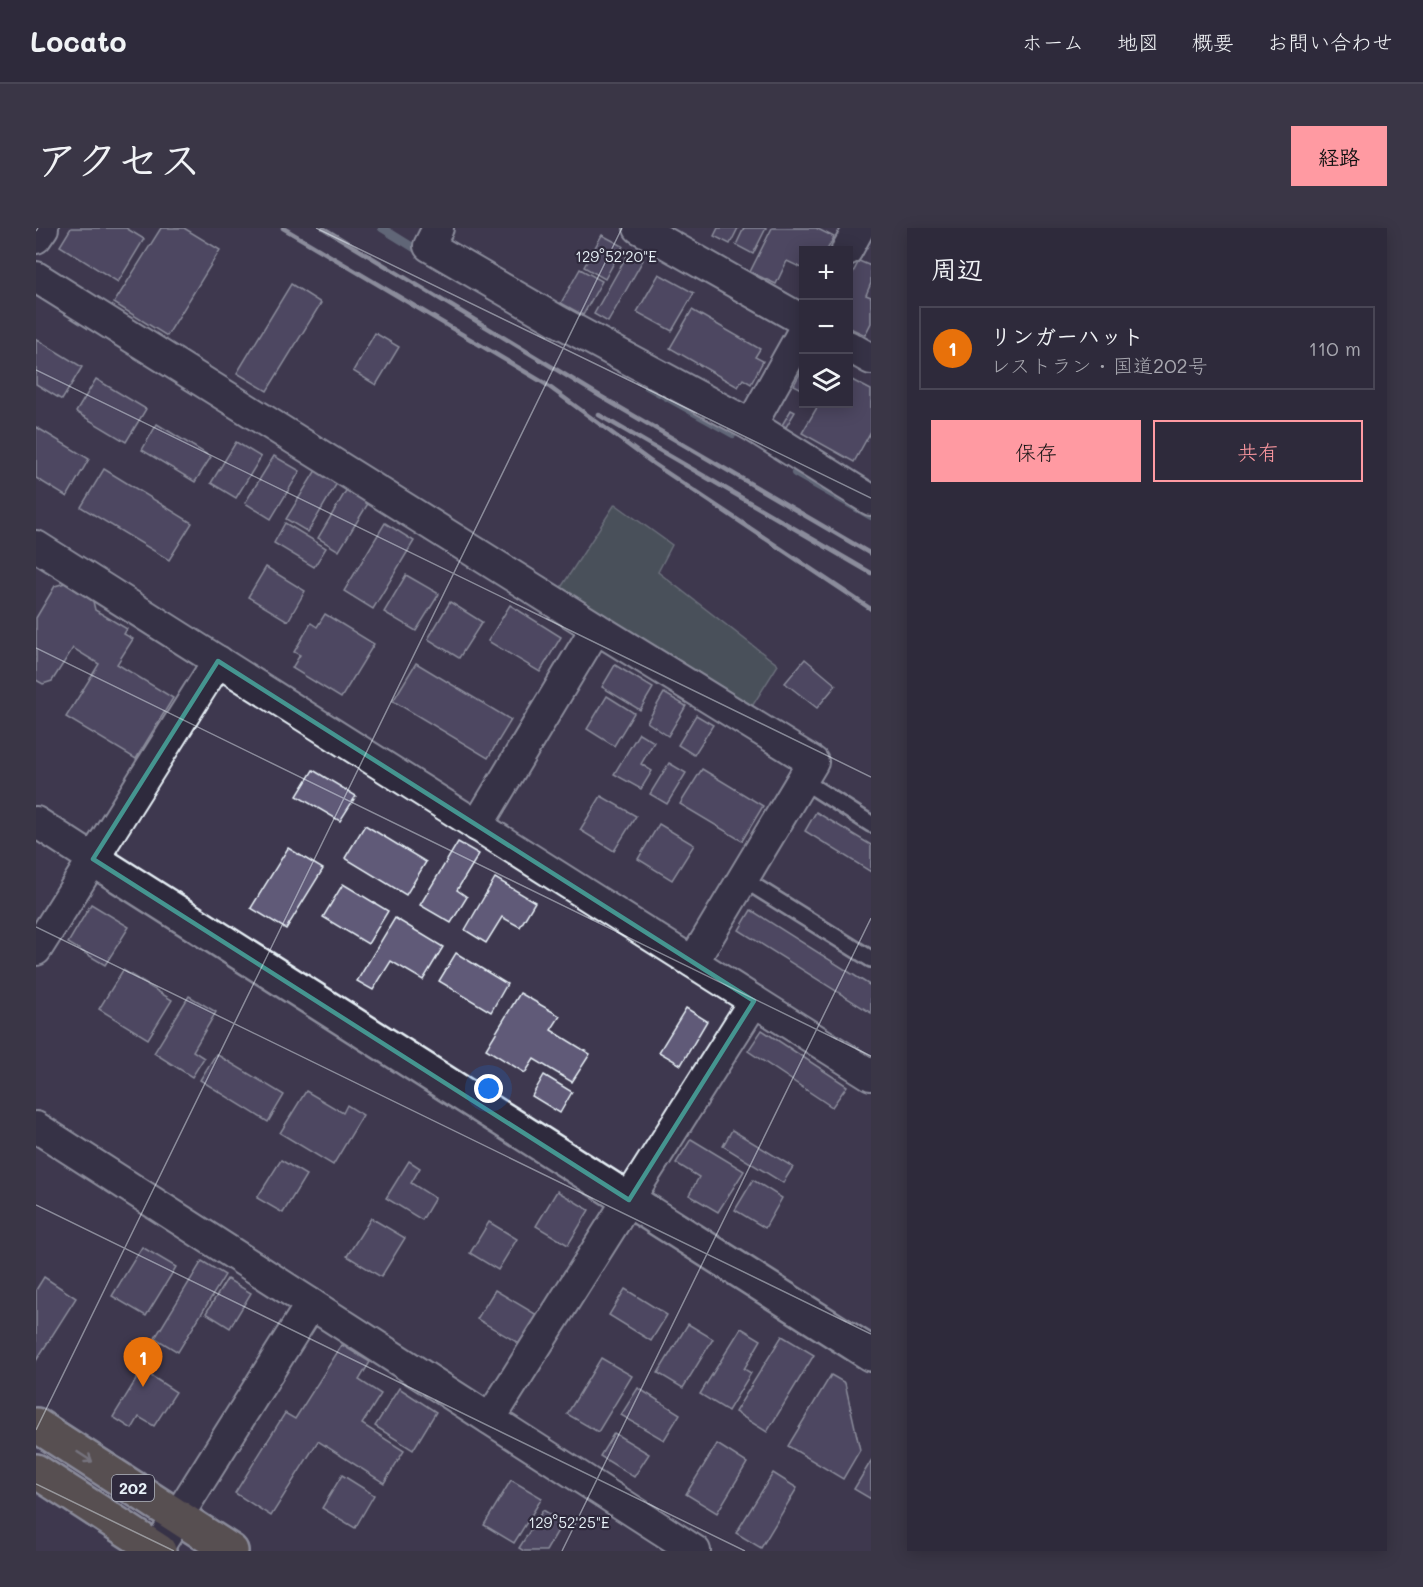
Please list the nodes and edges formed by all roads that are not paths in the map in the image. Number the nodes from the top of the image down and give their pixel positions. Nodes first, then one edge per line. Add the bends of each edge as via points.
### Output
1 (43, 228) edge
2 (438, 228) edge
3 (639, 228) edge
4 (859, 228) edge
5 (36, 238) edge
6 (849, 246) edge
7 (36, 277) edge
8 (799, 318) edge
9 (799, 339) edge
10 (853, 348) edge
11 (871, 359) edge
12 (751, 425) junction
13 (871, 500) edge
14 (36, 546) edge
15 (596, 628) junction
16 (218, 661) junction
17 (802, 780) junction
18 (36, 822) edge
19 (871, 824) edge
20 (477, 826) junction
21 (93, 859) junction
22 (743, 879) junction
23 (36, 950) edge
24 (871, 959) edge
25 (693, 962) junction
26 (754, 1001) junction
27 (871, 1075) edge
28 (36, 1127) edge
29 (629, 1200) junction
30 (311, 1304) junction
31 (871, 1354) edge
32 (490, 1419) junction
33 (36, 1425) edge
34 (36, 1471) edge
35 (178, 1517) junction
36 (158, 1551) edge
37 (231, 1551) edge
38 (695, 1551) edge

1 - 5 street
2 - 12 street via 429,246
3 - 8 street
4 - 6 street
7 - 15 street
9 - 12 street
10 - 11 street
12 - 13 street
14 - 16 street
15 - 17 street via 813,762
15 - 20 street
16 - 20 street
16 - 21 street
17 - 19 lane
17 - 22 street
18 - 21 street
20 - 25 street
21 - 23 street
21 - 29 street
22 - 24 lane
22 - 25 street
25 - 26 street
26 - 27 street
26 - 29 street
28 - 30 street
29 - 31 street
29 - 32 street
30 - 32 street
30 - 35 street
32 - 38 street
33 -> 35 highway, 202
34 - 36 highway, 202
35 - 36 street
35 - 37 highway, 202

